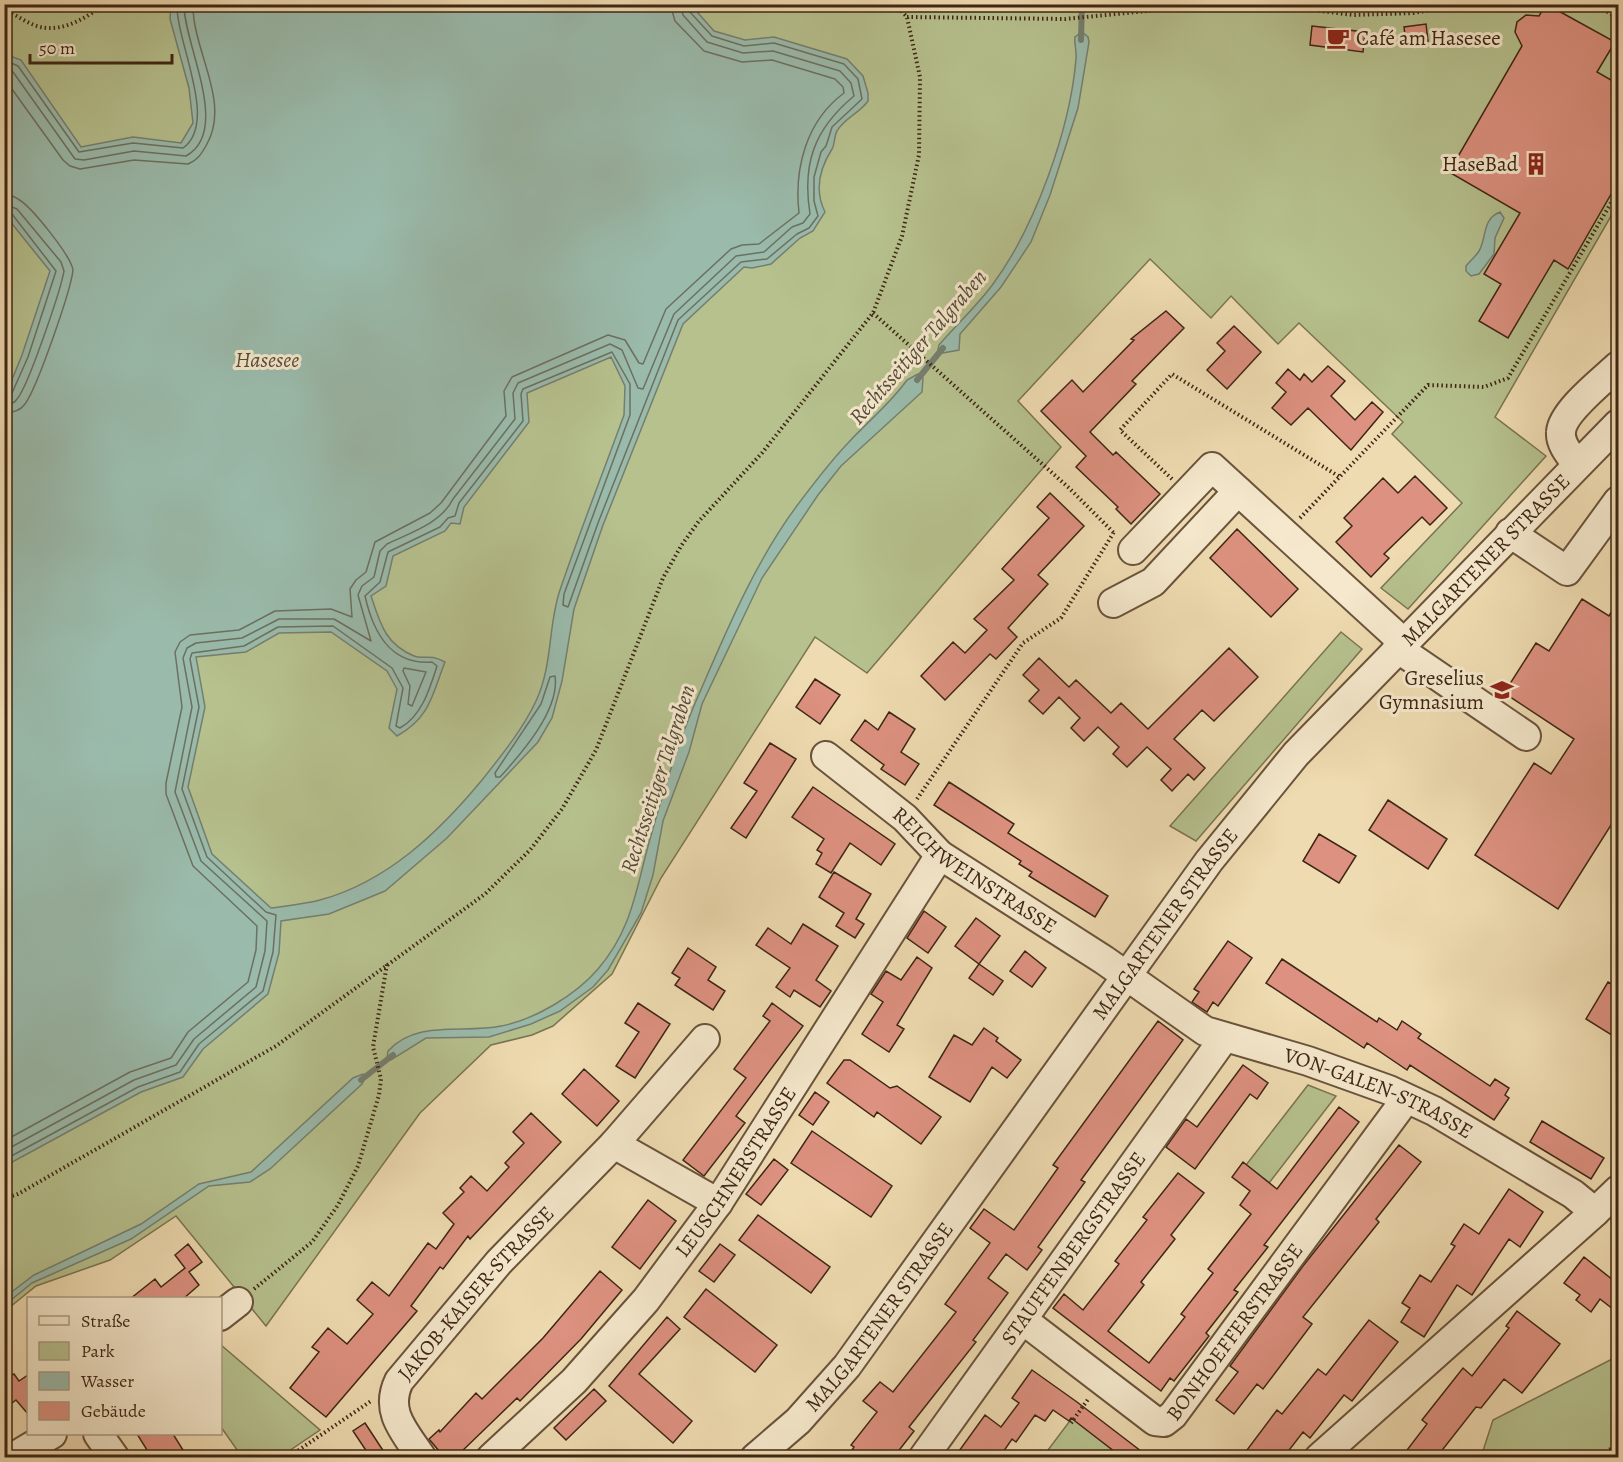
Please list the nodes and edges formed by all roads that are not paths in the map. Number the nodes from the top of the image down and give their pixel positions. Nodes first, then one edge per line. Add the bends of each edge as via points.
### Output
1 (1618, 366) edge
2 (1614, 438) edge
3 (1578, 464) junction
4 (1238, 491) junction
5 (1618, 501) edge
6 (1510, 533) junction
7 (1123, 541) road end
8 (1113, 603) dead end
9 (1400, 645) junction
10 (1526, 735) dead end
11 (826, 756) dead end
12 (940, 855) junction
13 (1127, 975) junction
14 (1224, 1038) junction
15 (705, 1039) dead end
16 (1406, 1099) junction
17 (614, 1144) junction
18 (1618, 1190) edge
19 (718, 1203) junction
20 (1594, 1212) junction
21 (1023, 1320) junction
22 (50, 1435) edge
23 (99, 1435) edge
24 (761, 1456) edge
25 (12, 1458) edge
26 (115, 1458) edge
27 (422, 1458) edge
28 (491, 1458) edge
29 (923, 1458) edge
30 (1319, 1458) edge

1 - 3 street via 1564,419 1560,434 1567,452
2 - 3 street, MALGARTENER STRASSE
3 - 6 street, MALGARTENER STRASSE
4 - 7 street via 1212,467 1187,492
4 - 8 street via 1154,582
4 - 9 street
5 - 6 street via 1567,571
6 - 9 street, MALGARTENER STRASSE
9 - 10 street
9 - 13 street, MALGARTENER STRASSE via 1296,753 1209,861
11 - 12 street, REICHWEINSTRASSE via 905,818
12 - 13 street, REICHWEINSTRASSE
12 - 19 street, LEUSCHNERSTRASSE
13 - 14 street, VON-GALEN-STRASSE via 1205,1031
13 - 24 street, MALGARTENER STRASSE via 847,1366
14 - 16 street, VON-GALEN-STRASSE via 1308,1061
14 - 21 street, STAUFFENBERGSTRASSE
15 - 17 street, JAKOB-KAISER-STRASSE
16 - 20 street, VON-GALEN-STRASSE via 1434,1111 1573,1194
16 - 21 street, BONHOEFFERSTRASSE via 1173,1416 1164,1422 1155,1421
17 - 19 street
17 - 27 street, JAKOB-KAISER-STRASSE via 499,1262 409,1369 394,1393 395,1414
18 - 20 street
19 - 28 street, LEUSCHNERSTRASSE via 646,1300 574,1381
20 - 30 street
21 - 29 street, STAUFFENBERGSTRASSE
22 - 25 street
23 - 26 street

